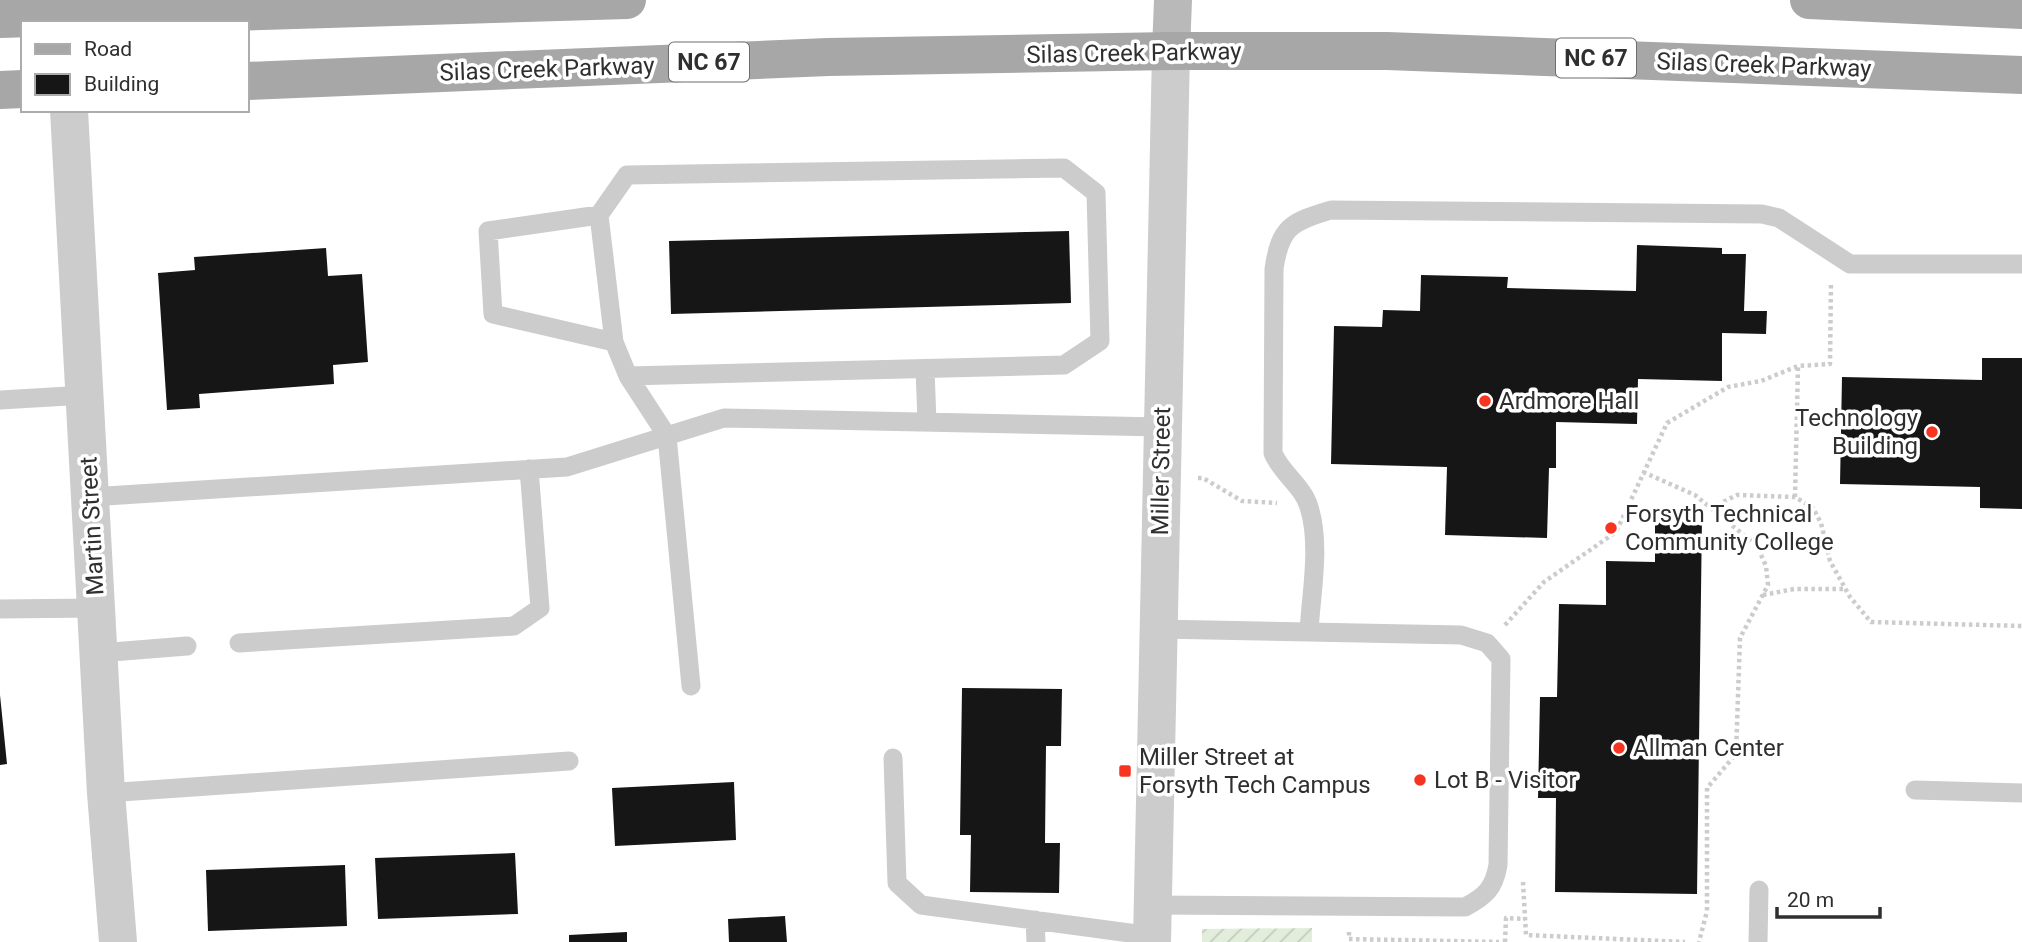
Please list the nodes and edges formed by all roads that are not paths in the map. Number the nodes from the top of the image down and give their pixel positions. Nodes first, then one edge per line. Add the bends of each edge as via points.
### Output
1 (627, 0) edge
2 (1173, 0) edge
3 (1809, 0) edge
4 (407, 3) edge
5 (2022, 10) edge
6 (0, 19) edge
7 (1171, 51) junction
8 (2022, 75) edge
9 (248, 82) edge
10 (21, 89) edge
11 (0, 90) edge
12 (69, 112) edge
13 (599, 215) junction
14 (2022, 264) edge
15 (614, 342) junction
16 (925, 369) junction
17 (628, 376) junction
18 (85, 395) junction
19 (0, 400) edge
20 (927, 422) junction
21 (1162, 427) junction
22 (667, 436) junction
23 (529, 469) junction
24 (90, 497) junction
25 (96, 608) junction
26 (0, 609) edge
27 (1158, 629) junction
28 (1309, 632) junction
29 (239, 643) dead end
30 (187, 646) dead end
31 (99, 653) junction
32 (691, 687) dead end
33 (893, 758) dead end
34 (569, 761) dead end
35 (1915, 790) dead end
36 (106, 793) junction
37 (2022, 793) edge
38 (1759, 890) dead end
39 (1034, 920) junction
40 (1152, 928) edge
41 (118, 942) edge
42 (1036, 942) edge
43 (1758, 942) edge

1 - 4 main road
2 - 7 main road, Miller Street
3 - 5 main road
4 - 6 main road
7 - 8 main road, Silas Creek Parkway / NC 67 via 1400,51
7 - 9 main road, Silas Creek Parkway / NC 67 via 828,57
7 - 21 street, Miller Street
10 - 11 main road
12 - 18 street, Martin Street
13 - 15 lane
13 - 15 lane via 488,231 492,314
13 - 16 lane via 627,175 1064,168 1096,193 1100,341 1064,365
14 - 28 lane via 1850,264 1779,218 1762,214 1331,210 1305,218 1285,230 1274,269 1273,453 1309,505 1313,534
15 - 17 lane
16 - 17 lane
16 - 20 lane
17 - 22 lane
18 - 19 lane
18 - 24 street, Martin Street
20 - 21 lane
20 - 22 lane via 724,418
21 - 27 street, Miller Street
22 - 23 lane via 567,467
22 - 32 lane
23 - 24 lane
23 - 29 lane via 540,608 513,626
24 - 25 street, Martin Street
25 - 26 lane
25 - 31 street, Martin Street
27 - 28 lane
27 - 40 street, Miller Street
28 - 40 lane via 1461,635 1487,643 1501,659 1494,885 1483,898 1465,907
30 - 31 lane
31 - 36 street, Martin Street
33 - 39 lane via 897,883 921,905
34 - 36 lane
35 - 37 lane
36 - 41 street, Martin Street
38 - 43 lane
39 - 40 lane
39 - 42 lane

